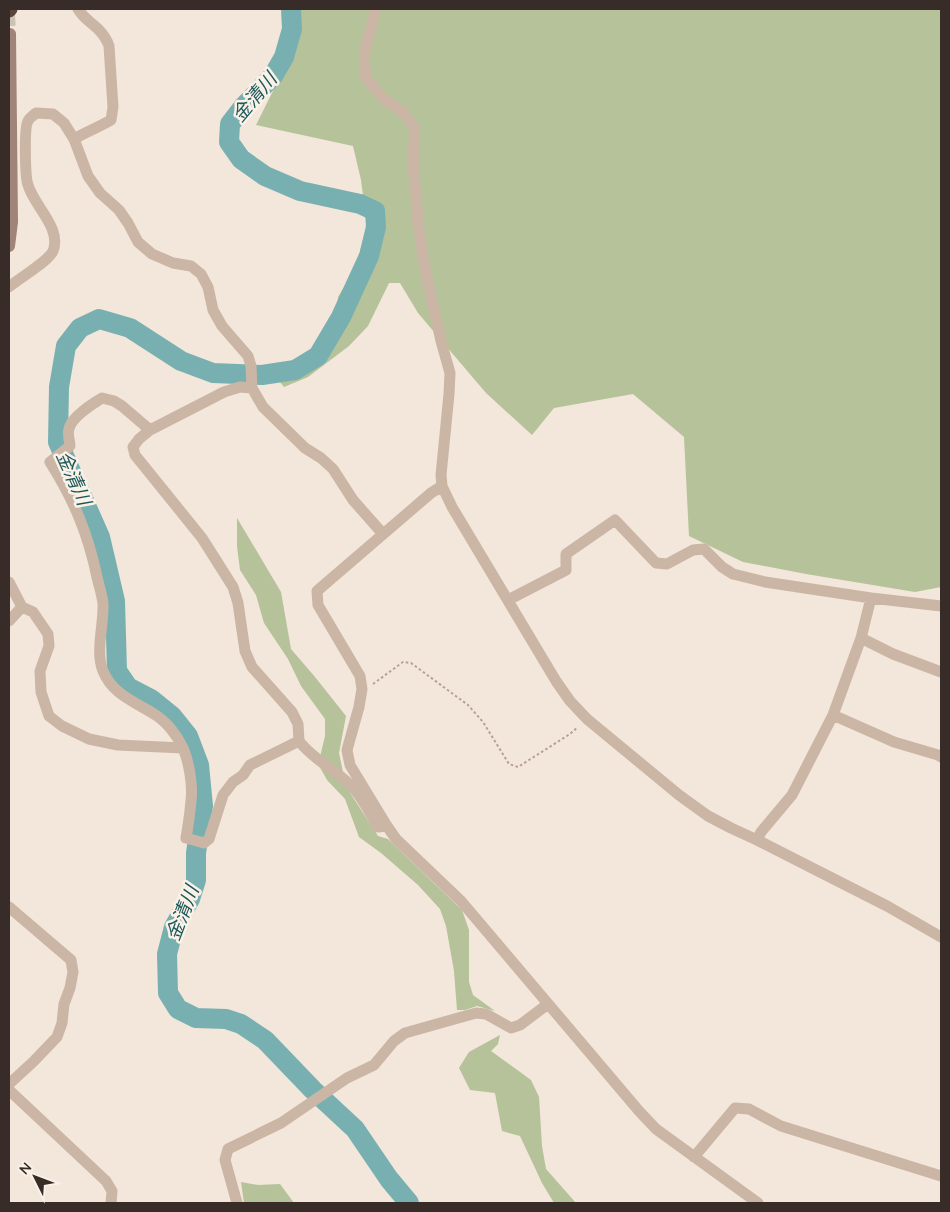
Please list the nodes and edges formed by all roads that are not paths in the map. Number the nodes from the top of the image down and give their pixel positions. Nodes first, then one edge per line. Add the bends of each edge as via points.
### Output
1 (78, 9) edge
2 (374, 9) edge
3 (10, 34) edge
4 (74, 139) junction
5 (9, 246) edge
6 (9, 287) edge
7 (252, 385) junction
8 (150, 430) junction
9 (442, 486) junction
10 (383, 534) junction
11 (9, 582) edge
12 (871, 598) junction
13 (508, 600) junction
14 (941, 606) edge
15 (22, 607) junction
16 (9, 621) edge
17 (861, 638) junction
18 (941, 672) edge
19 (833, 715) junction
20 (299, 741) junction
21 (183, 748) junction
22 (941, 757) edge
23 (386, 826) junction
24 (757, 840) junction
25 (9, 907) edge
26 (941, 937) edge
27 (548, 1004) junction
28 (9, 1084) edge
29 (9, 1090) edge
30 (694, 1157) junction
31 (941, 1176) edge
32 (111, 1203) edge
33 (237, 1203) edge
34 (758, 1203) edge

1 - 4 street via 107,40 113,107 111,120
2 - 9 street via 364,54 366,78 384,99 404,113 415,129 413,160 424,264 450,373
3 - 5 street via 12,222
4 - 6 street via 64,123 53,114 36,113 27,121 27,184 52,227 55,242 52,253 44,261
4 - 7 street via 88,176 100,193 119,210 138,242 152,254 191,266 201,274 222,326 248,356
7 - 8 street via 224,392
7 - 10 street via 263,407 305,448 333,468 353,500
8 - 20 street via 133,447 135,455 202,538 233,588 245,651 252,667 292,712 298,724
8 - 21 street via 114,400 102,398 71,423 68,431 70,446 50,462 64,483 92,551 103,602 99,656 103,671 122,696 156,715 171,729
9 - 10 street
9 - 13 street
10 - 23 street via 317,591 318,605 360,676 359,707 347,750 350,765
11 - 15 street
12 - 13 street via 733,574 704,549 694,550 667,564 656,563 615,520 566,554 566,570
12 - 14 street
12 - 17 street
13 - 24 street via 570,702 680,795 716,820
15 - 16 street
15 - 21 street via 33,612 48,634 49,646 40,671 41,692 49,716 89,739 118,745
17 - 18 street
17 - 19 street
19 - 22 street via 894,742
19 - 24 street via 792,795
20 - 21 street via 250,765 233,782 223,795 209,839 204,843 186,838 192,799
20 - 23 street via 356,791 378,827
23 - 27 street via 461,901
24 - 26 street
25 - 28 street via 71,960 74,972 57,1037
27 - 30 street via 656,1129
27 - 33 street via 511,1028 486,1014 476,1013 405,1033 374,1065 347,1078 281,1123 228,1149 225,1160
29 - 32 street via 106,1180 112,1191
30 - 31 street via 735,1108 749,1109 781,1126
30 - 34 street

